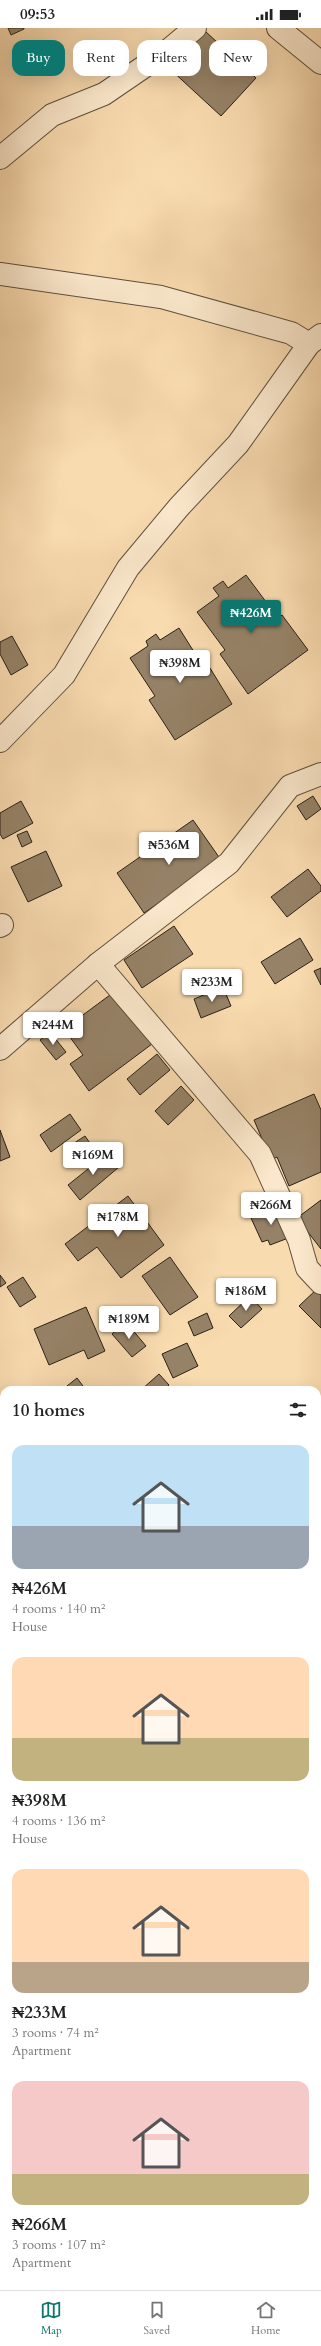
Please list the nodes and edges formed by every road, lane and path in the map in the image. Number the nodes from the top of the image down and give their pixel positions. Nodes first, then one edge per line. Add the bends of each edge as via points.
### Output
1 (195, 28) edge
2 (278, 28) edge
3 (321, 63) edge
4 (0, 158) edge
5 (0, 274) edge
6 (315, 340) edge
7 (0, 740) edge
8 (321, 774) edge
9 (98, 964) junction
10 (0, 1049) edge
11 (321, 1283) edge

1 - 4 street via 170,49 104,94 52,115
2 - 3 street
5 - 6 street via 161,297
6 - 7 street via 238,444 178,506 128,568 64,675
8 - 9 street via 290,786 229,863
9 - 10 street
9 - 11 street via 260,1154 299,1240 307,1268

